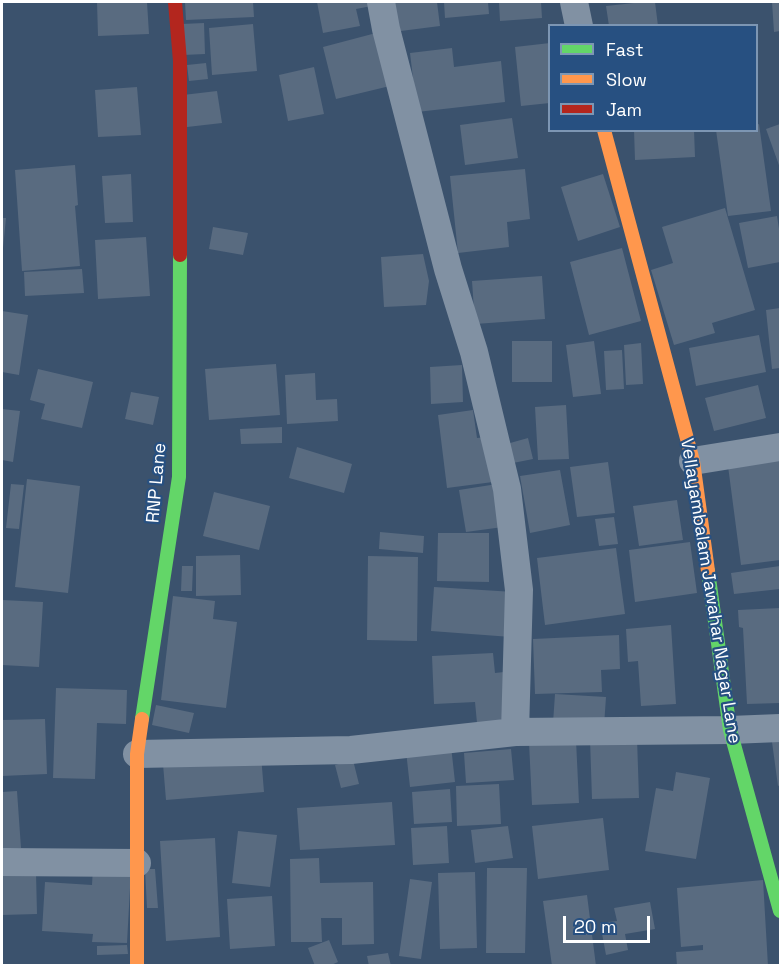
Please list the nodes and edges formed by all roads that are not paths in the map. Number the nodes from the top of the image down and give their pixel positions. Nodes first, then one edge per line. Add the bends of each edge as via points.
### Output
1 (176, 2) edge
2 (381, 2) edge
3 (574, 2) edge
4 (579, 24) edge
5 (605, 132) edge
6 (780, 447) edge
7 (693, 461) junction
8 (780, 728) edge
9 (730, 730) junction
10 (515, 732) junction
11 (137, 754) junction
12 (2, 862) edge
13 (137, 863) junction
14 (780, 911) edge
15 (137, 966) edge

1 - 11 street, RNP Lane via 180,61 179,477
2 - 10 street via 507,489 519,590
3 - 4 street
5 - 7 street, Vellayambalam Jawahar Nagar Lane
6 - 7 street
7 - 9 street, Vellayambalam Jawahar Nagar Lane
8 - 9 street
9 - 10 street
9 - 14 street, Vellayambalam Jawahar Nagar Lane
10 - 11 street via 351,750
11 - 13 street, RNP Lane
12 - 13 street
13 - 15 street, RNP Lane

